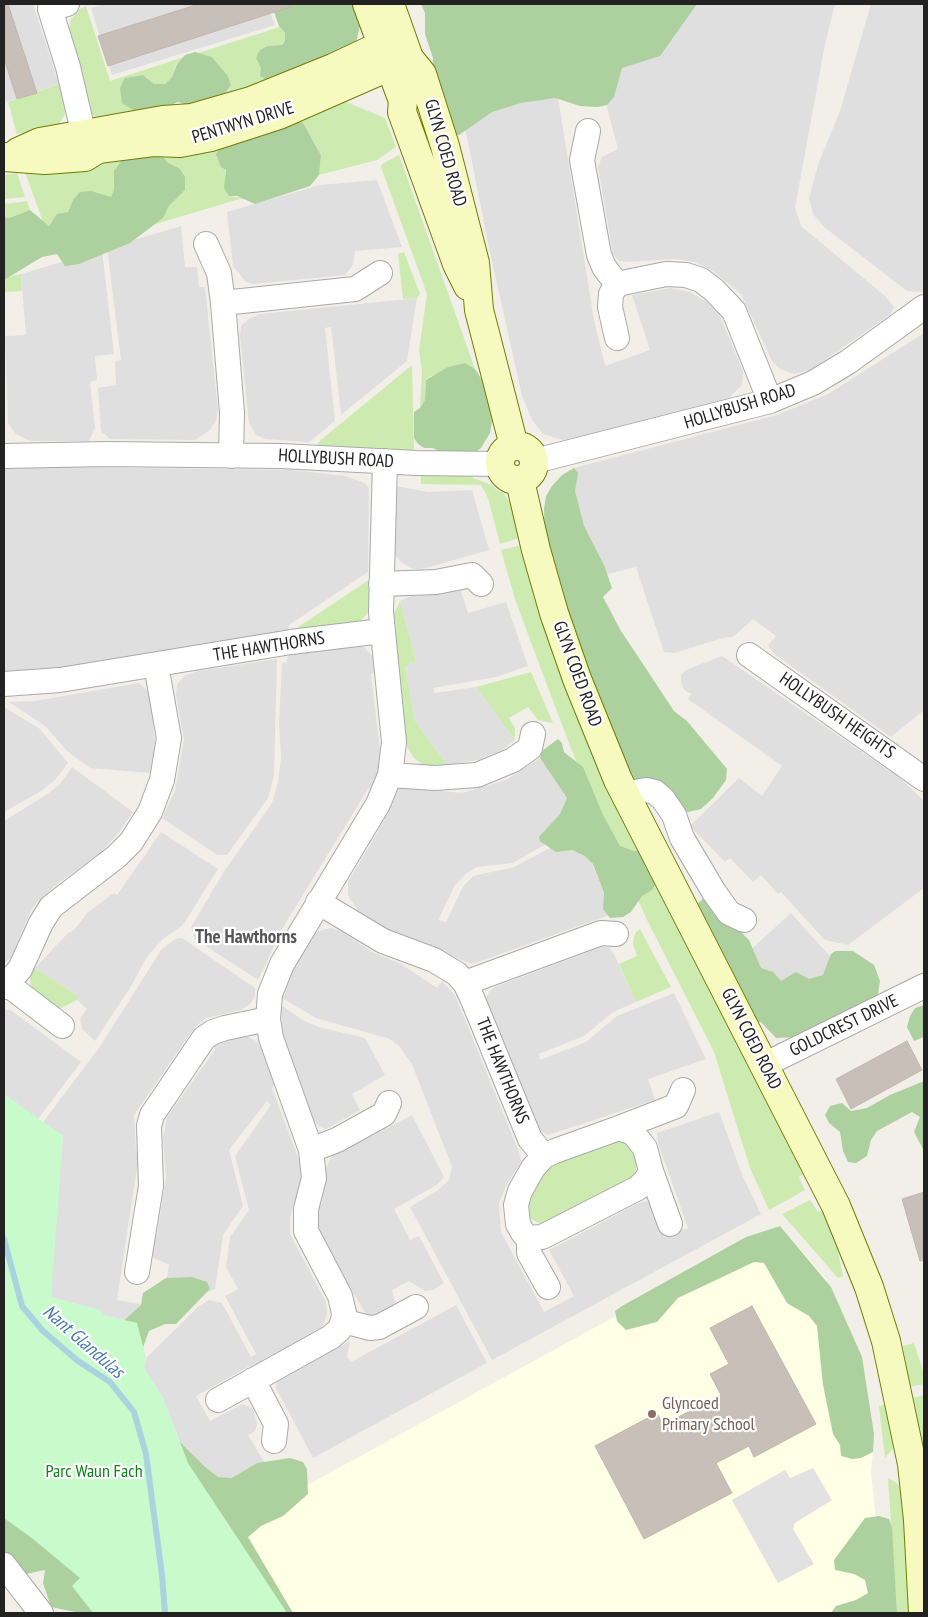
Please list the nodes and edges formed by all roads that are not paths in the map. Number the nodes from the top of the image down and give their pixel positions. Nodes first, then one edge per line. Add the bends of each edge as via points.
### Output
1 (367, 4) edge
2 (390, 4) edge
3 (56, 5) edge
4 (396, 51) junction
5 (355, 82) junction
6 (402, 112) junction
7 (588, 131) dead end
8 (94, 141) junction
9 (7, 157) edge
10 (206, 244) dead end
11 (380, 273) dead end
12 (617, 284) junction
13 (223, 303) junction
14 (924, 306) edge
15 (480, 310) junction
16 (617, 338) dead end
17 (770, 401) junction
18 (4, 456) edge
19 (231, 456) junction
20 (385, 461) junction
21 (517, 463) junction
22 (381, 584) junction
23 (481, 584) dead end
24 (382, 632) junction
25 (749, 655) dead end
26 (156, 665) junction
27 (4, 684) edge
28 (533, 734) dead end
29 (390, 775) junction
30 (924, 779) edge
31 (625, 794) junction
32 (318, 902) junction
33 (744, 920) dead end
34 (616, 934) dead end
35 (465, 983) junction
36 (5, 986) edge
37 (924, 986) edge
38 (268, 1019) junction
39 (62, 1026) dead end
40 (764, 1065) junction
41 (683, 1090) dead end
42 (389, 1103) dead end
43 (619, 1128) junction
44 (311, 1150) junction
45 (544, 1156) junction
46 (651, 1171) junction
47 (670, 1224) dead end
48 (530, 1238) junction
49 (137, 1272) dead end
50 (548, 1287) dead end
51 (416, 1307) dead end
52 (343, 1321) junction
53 (253, 1380) junction
54 (218, 1400) dead end
55 (274, 1441) dead end
56 (4, 1565) edge
57 (923, 1579) edge
58 (41, 1613) edge
59 (923, 1613) edge

1 - 4 street, GLYN COED ROAD
2 - 4 street, GLYN COED ROAD
3 - 8 street via 82,127
4 - 5 street, PENTWYN DRIVE
4 - 6 street, GLYN COED ROAD
4 - 8 street, PENTWYN DRIVE via 220,110 192,118 163,120
4 - 15 street, GLYN COED ROAD via 422,74 445,146 475,263
5 - 6 street, GLYN COED ROAD via 371,86
5 - 8 street, PENTWYN DRIVE via 278,115 211,137 180,142
6 - 15 street, GLYN COED ROAD via 457,264
7 - 12 street via 582,160 599,254
8 - 9 street, PENTWYN DRIVE via 40,142
10 - 13 street via 219,273
11 - 13 street via 355,289
12 - 16 street via 611,294 610,307
12 - 17 street via 666,274 701,280 734,311
13 - 19 street via 232,412
14 - 17 street, HOLLYBUSH ROAD via 848,362 813,383
15 - 21 street, GLYN COED ROAD
17 - 21 street, HOLLYBUSH ROAD
18 - 19 street, HOLLYBUSH ROAD
19 - 20 street, HOLLYBUSH ROAD
20 - 21 street, HOLLYBUSH ROAD
20 - 22 street
21 - 31 street, GLYN COED ROAD via 554,613
22 - 23 street via 436,582 472,575
22 - 24 street
24 - 26 street, THE HAWTHORNS via 291,642
24 - 29 street via 394,742
25 - 30 street, HOLLYBUSH HEIGHTS
26 - 27 street, THE HAWTHORNS via 60,680
26 - 36 street via 169,738 162,780 150,812 131,842 117,856 52,908 41,922 27,956
28 - 29 street via 530,748 513,760 477,775 435,778
29 - 32 street via 378,804
31 - 33 street via 646,790 663,799 714,892 729,913
31 - 40 street, GLYN COED ROAD
32 - 35 street, THE HAWTHORNS via 384,941 442,964
32 - 38 street via 275,979
34 - 35 street via 601,933
35 - 45 street, THE HAWTHORNS via 530,1139
36 - 39 street
37 - 40 street, GOLDCREST DRIVE
38 - 44 street via 277,1056
38 - 49 street via 225,1028 204,1038 152,1115 149,1126 151,1186
40 - 57 street, GLYN COED ROAD via 836,1206 869,1287 886,1341 912,1464
41 - 43 street via 676,1106
42 - 44 street via 384,1114 337,1140
43 - 45 street
43 - 46 street via 627,1129 641,1140
44 - 52 street via 314,1178 306,1209 306,1231 340,1296
45 - 48 street via 525,1180 516,1205 518,1224
46 - 47 street
46 - 48 street via 638,1188 542,1237
48 - 50 street via 529,1253
51 - 52 street via 378,1327
52 - 53 street via 331,1337
53 - 54 street
53 - 55 street via 276,1424
56 - 58 street
57 - 59 street, GLYN COED ROAD

